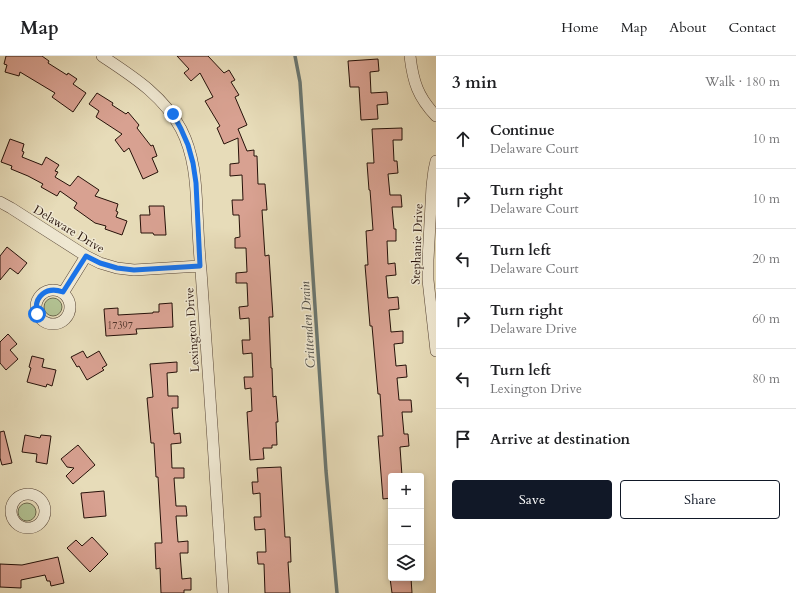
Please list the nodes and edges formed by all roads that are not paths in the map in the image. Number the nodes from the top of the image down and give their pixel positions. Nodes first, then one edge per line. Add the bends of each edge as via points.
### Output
1 (102, 56) edge
2 (410, 56) edge
3 (436, 116) edge
4 (436, 161) edge
5 (0, 202) edge
6 (86, 256) junction
7 (200, 266) junction
8 (63, 292) dead end
9 (436, 351) edge
10 (11, 516) dead end
11 (0, 517) edge
12 (223, 593) edge

1 - 7 street, Lexington Drive via 161,100 181,129 190,151 196,183
2 - 3 street via 416,87
4 - 9 street, Stephanie Drive via 428,260
5 - 6 street, Delaware Drive
6 - 7 street, Delaware Drive via 112,267 134,270
6 - 8 street
7 - 12 street, Lexington Drive
10 - 11 street

